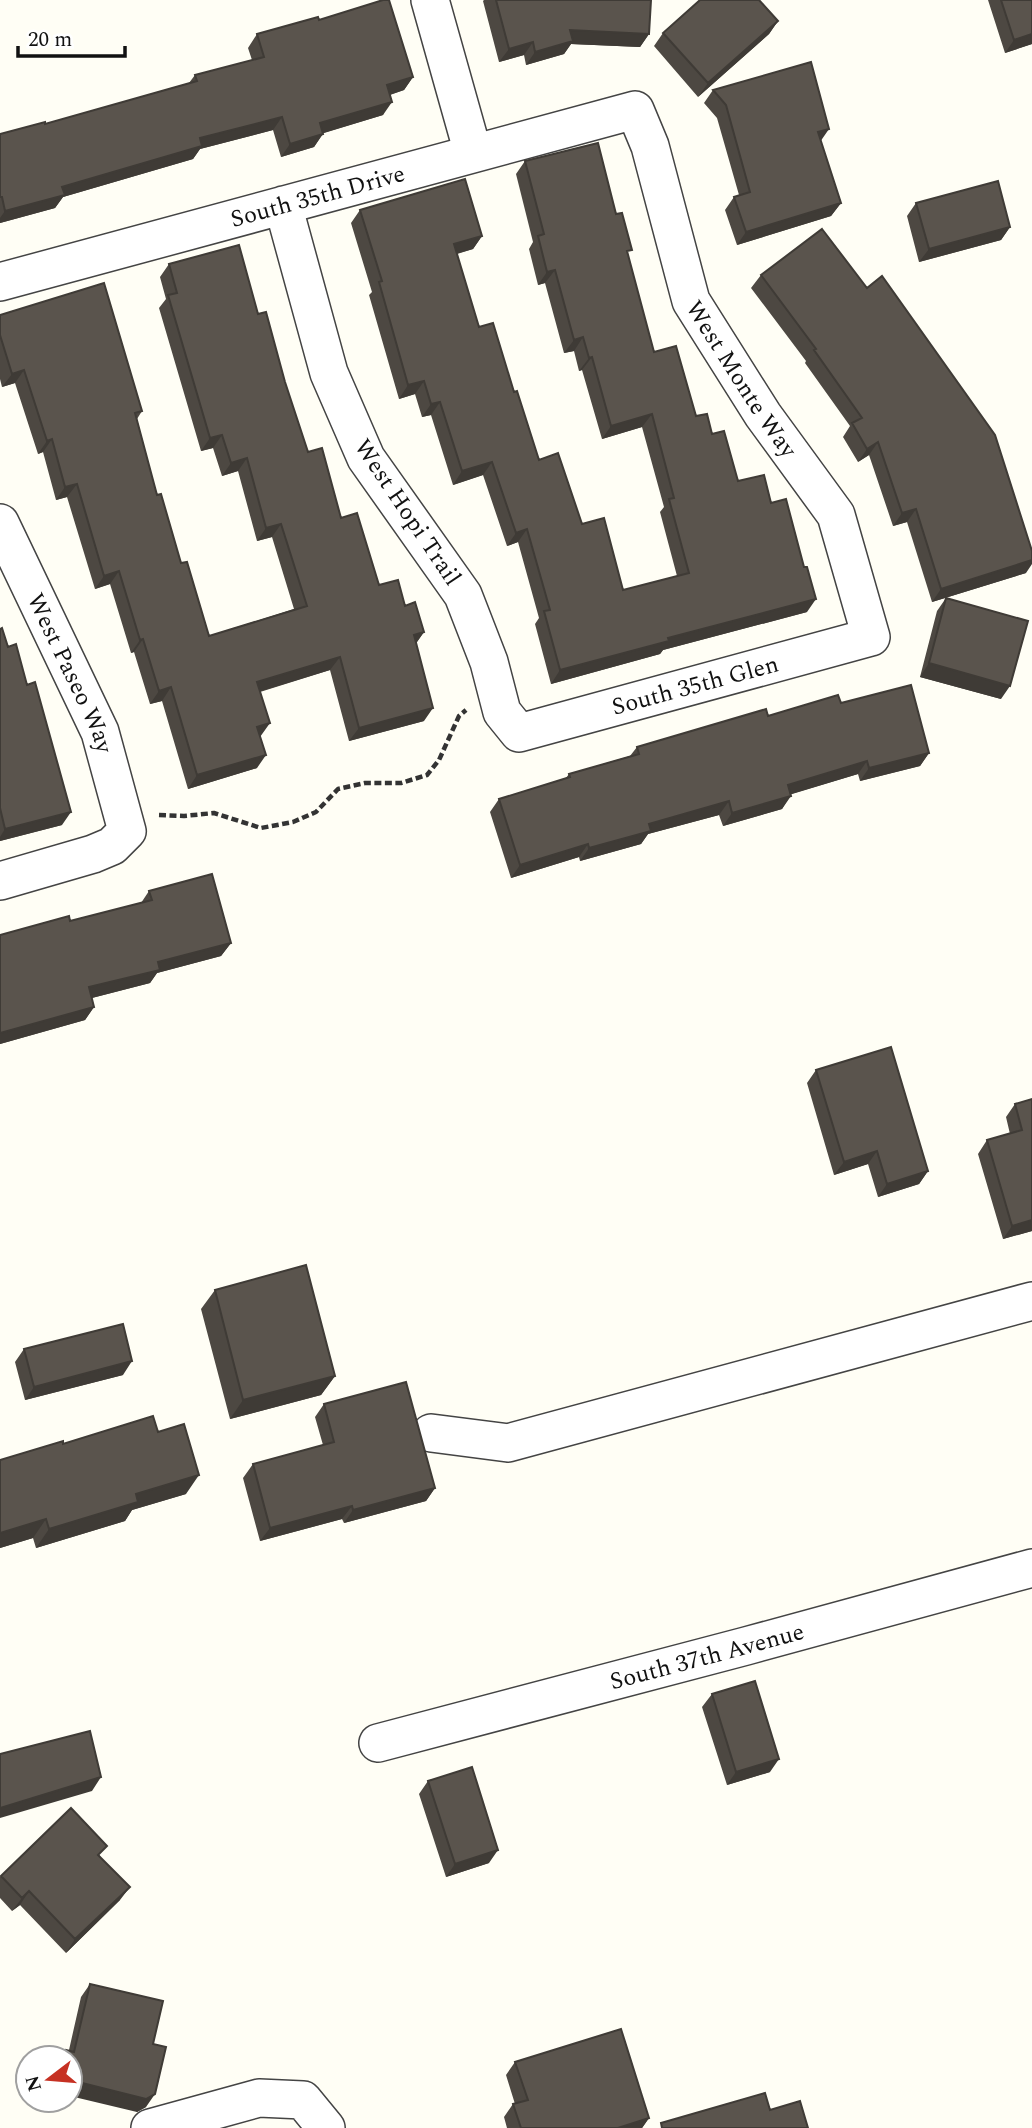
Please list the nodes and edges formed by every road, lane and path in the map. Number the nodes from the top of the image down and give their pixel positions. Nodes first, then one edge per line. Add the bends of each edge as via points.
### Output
1 (430, 0) edge
2 (635, 110) joint
3 (473, 153) junction
4 (283, 205) junction
5 (0, 282) edge
6 (0, 523) edge
7 (871, 637) joint
8 (496, 687) junction
9 (519, 733) joint
10 (125, 822) junction
11 (0, 881) edge
12 (1032, 1301) edge
13 (431, 1433) dead end
14 (1032, 1568) edge
15 (378, 1743) dead end
16 (150, 2128) edge
17 (326, 2128) edge

1 - 3 street
2 - 3 street, South 35th Drive
2 - 7 street, West Monte Way via 650,146 691,301 762,415 836,515
3 - 4 street, South 35th Drive
4 - 5 street, South 35th Drive
4 - 8 street, West Hopi Trail via 329,373 366,458 463,595
6 - 10 street, West Paseo Way via 100,732
7 - 9 street, South 35th Glen
8 - 9 street, West Hopi Trail via 502,712
8 - 10 path via 459,716 427,775 401,783 338,789 316,812 261,828 214,813
10 - 11 street via 112,846
12 - 13 street via 508,1443
14 - 15 street, South 37th Avenue
16 - 17 street via 259,2098 303,2100

